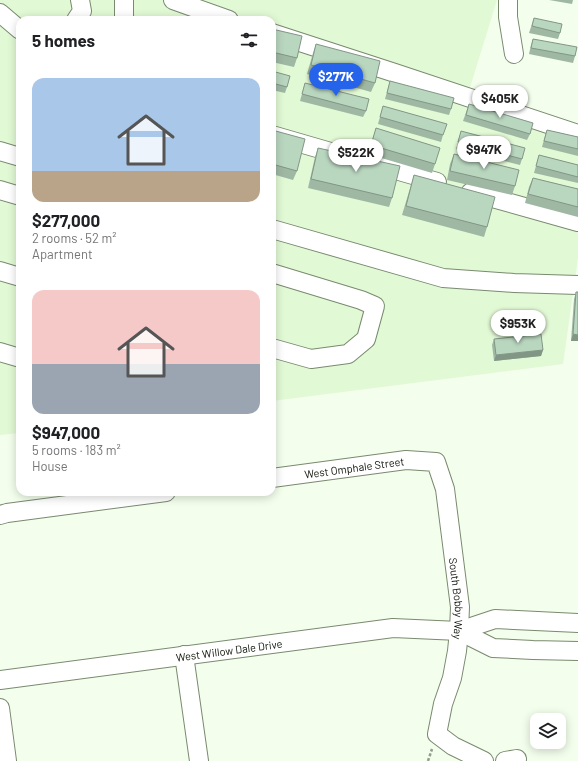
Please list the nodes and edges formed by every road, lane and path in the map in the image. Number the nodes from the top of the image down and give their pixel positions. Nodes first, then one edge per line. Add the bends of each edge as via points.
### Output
1 (80, 0) edge
2 (124, 0) edge
3 (172, 0) edge
4 (508, 0) edge
5 (0, 13) edge
6 (79, 16) edge
7 (124, 16) edge
8 (218, 16) edge
9 (16, 27) edge
10 (276, 34) edge
11 (514, 54) dead end
12 (578, 134) edge
13 (276, 136) edge
14 (0, 151) edge
15 (16, 156) edge
16 (0, 190) edge
17 (16, 195) edge
18 (578, 222) edge
19 (276, 230) edge
20 (0, 271) edge
21 (276, 274) edge
22 (16, 276) edge
23 (578, 285) edge
24 (276, 349) edge
25 (0, 352) edge
26 (16, 357) edge
27 (436, 462) joint
28 (276, 477) edge
29 (136, 496) edge
30 (0, 515) edge
31 (578, 623) edge
32 (459, 631) junction
33 (578, 651) edge
34 (184, 655) junction
35 (0, 680) edge
36 (0, 708) edge
37 (6, 761) edge
38 (199, 761) edge
39 (484, 761) edge

1 - 6 street via 82,11
2 - 7 street
3 - 8 street
4 - 11 street
5 - 9 street
10 - 12 street
13 - 18 street
14 - 15 street
16 - 17 street
19 - 23 street via 443,278
20 - 22 street
21 - 24 street via 375,306 366,339 348,354 312,359
25 - 26 street
27 - 28 street, West Omphale Street via 406,460
27 - 32 street, South Bobby Way via 445,489 460,608
29 - 30 street
31 - 32 street, West Willow Dale Drive via 495,619
32 - 33 street, West Willow Dale Drive via 493,648
32 - 34 street, West Willow Dale Drive via 393,628
32 - 39 street, South Bobby Way via 452,678 437,734 453,746
34 - 35 street, West Willow Dale Drive
34 - 38 street
36 - 37 street

